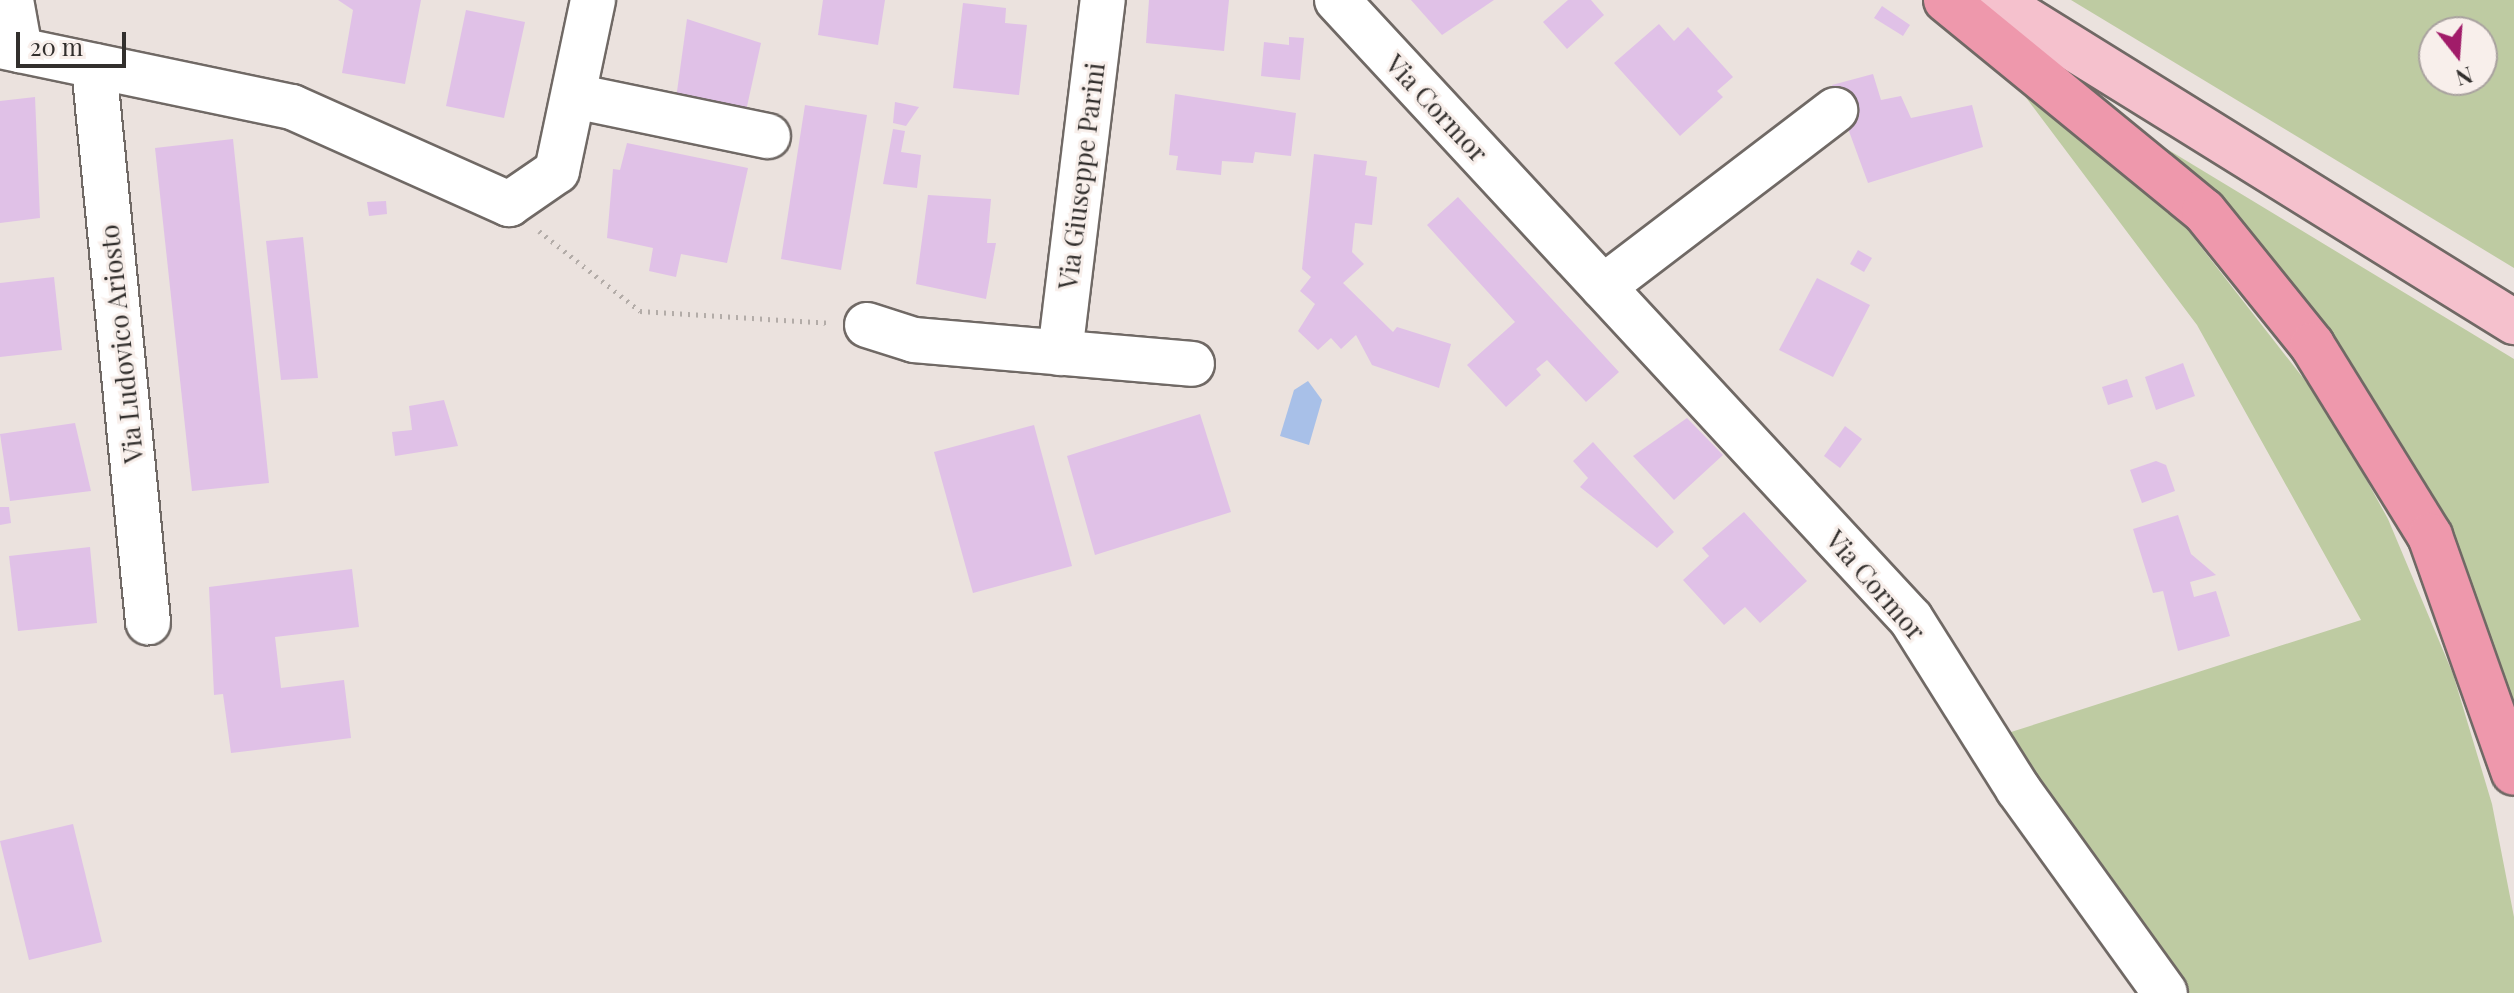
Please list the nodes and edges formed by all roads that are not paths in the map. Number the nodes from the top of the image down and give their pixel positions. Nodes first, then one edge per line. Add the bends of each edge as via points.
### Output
1 (11, 0) edge
2 (593, 0) edge
3 (1103, 0) edge
4 (1337, 0) edge
5 (1946, 0) edge
6 (1995, 0) edge
7 (10, 48) edge
8 (94, 66) junction
9 (574, 96) junction
10 (1835, 110) dead end
11 (768, 136) dead end
12 (1603, 287) junction
13 (2514, 322) edge
14 (867, 325) road end
15 (1060, 353) junction
16 (1192, 364) dead end
17 (148, 622) dead end
18 (2514, 773) edge
19 (2165, 993) edge

1 - 7 street
2 - 9 street
3 - 15 street, Via Giuseppe Parini
4 - 12 street, Via Cormor
5 - 18 highway via 2204,211 2312,345 2430,536
6 - 13 main road
7 - 8 street
8 - 9 street via 292,107 509,204 557,171
8 - 17 street, Via Ludovico Ariosto
9 - 11 street
10 - 12 street
12 - 19 street, Via Cormor via 1911,619 2018,789
14 - 15 street via 914,340
15 - 16 street

